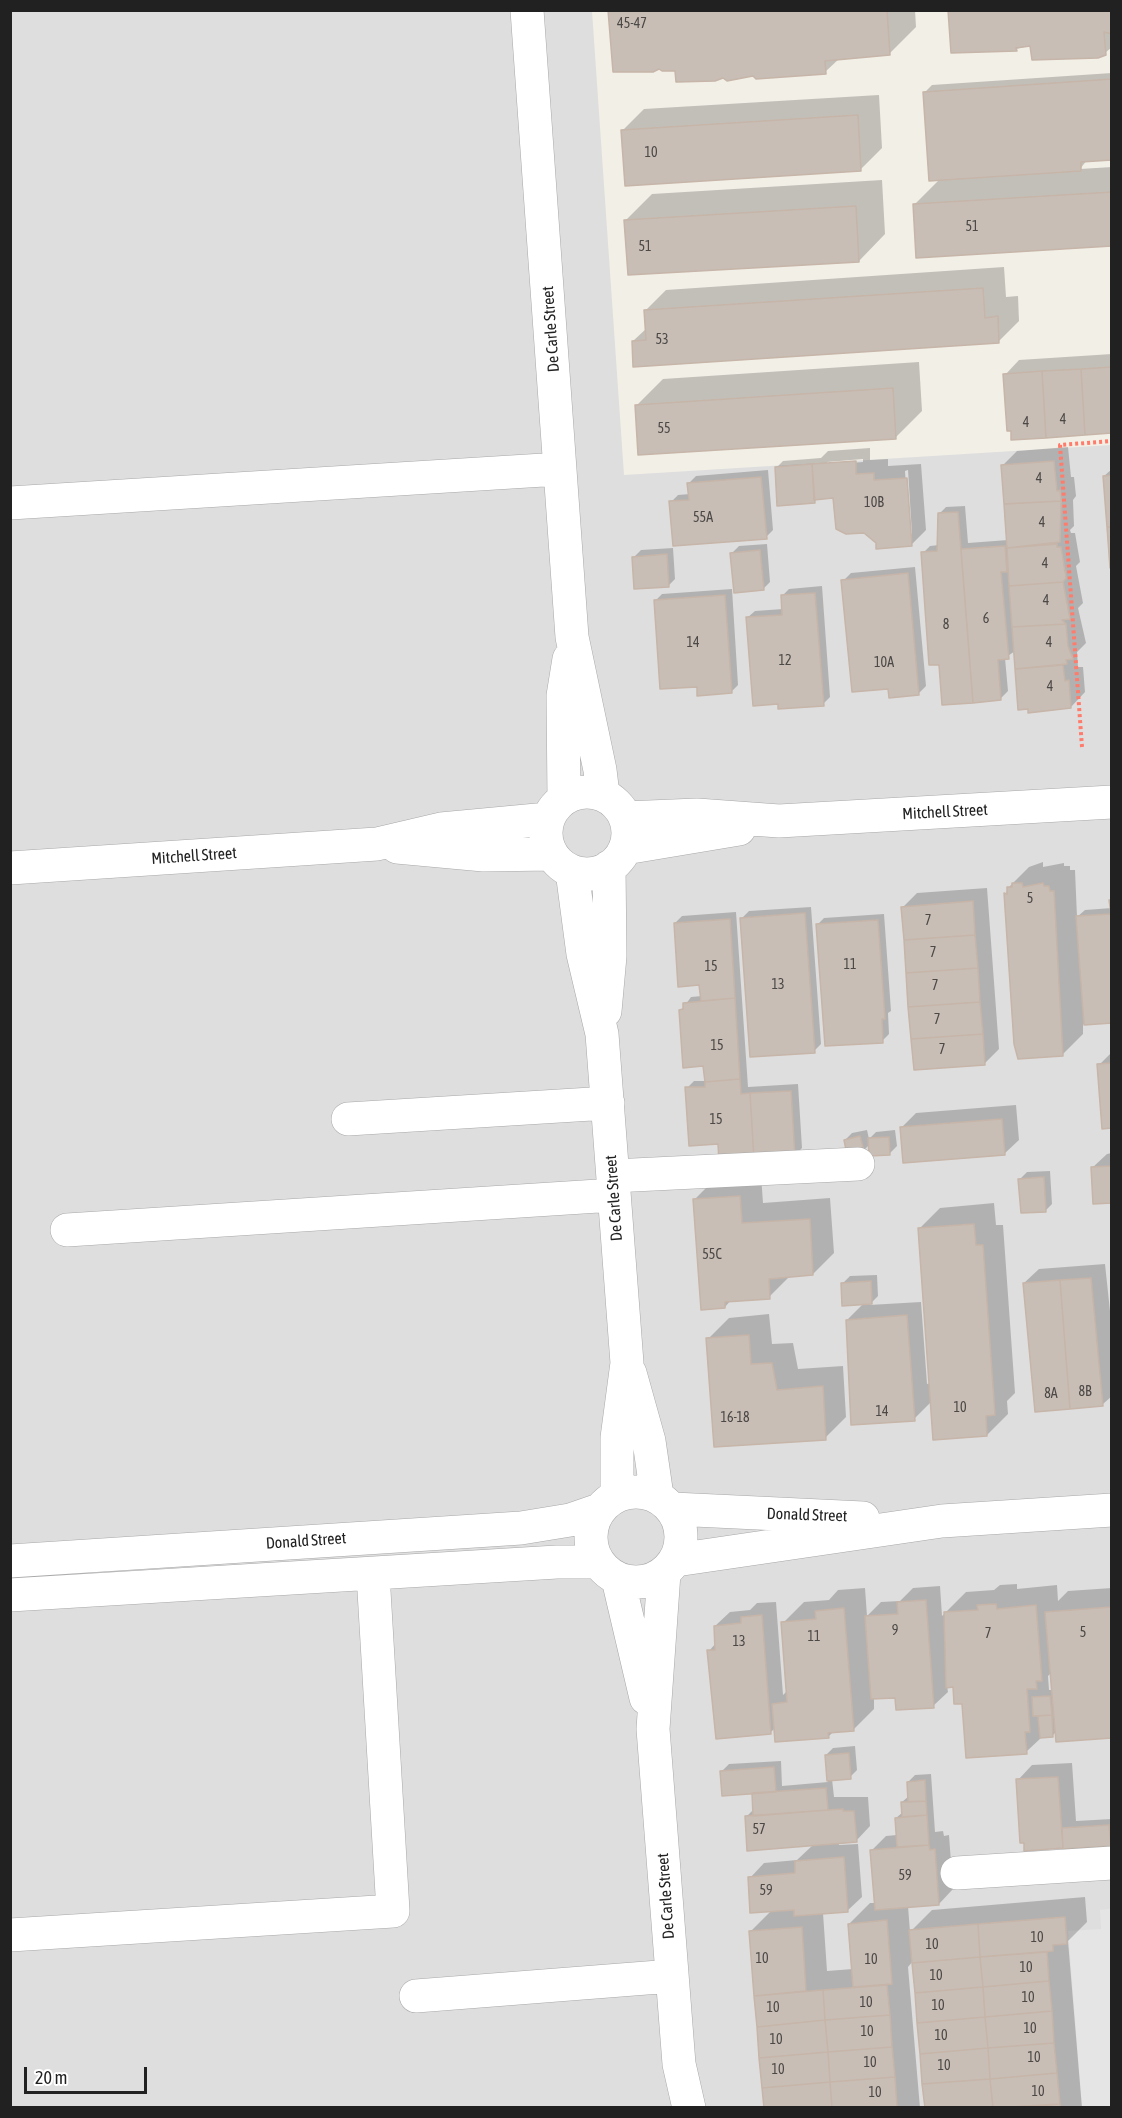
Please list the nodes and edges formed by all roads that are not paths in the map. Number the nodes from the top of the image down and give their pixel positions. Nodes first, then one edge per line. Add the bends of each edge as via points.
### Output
1 (529, 14) edge
2 (560, 469) junction
3 (10, 503) edge
4 (572, 637) junction
5 (1112, 802) edge
6 (556, 809) junction
7 (616, 832) junction
8 (377, 844) junction
9 (561, 862) junction
10 (10, 868) edge
11 (602, 1034) junction
12 (608, 1103) junction
13 (348, 1119) dead end
14 (858, 1164) dead end
15 (614, 1186) junction
16 (67, 1230) dead end
17 (627, 1363) junction
18 (608, 1503) junction
19 (665, 1503) junction
20 (1112, 1510) edge
21 (942, 1521) junction
22 (10, 1561) edge
23 (670, 1567) junction
24 (608, 1570) junction
25 (373, 1574) junction
26 (10, 1595) edge
27 (653, 1729) junction
28 (1112, 1863) edge
29 (957, 1873) dead end
30 (10, 1935) edge
31 (672, 1977) junction
32 (416, 1996) dead end
33 (679, 2064) junction
34 (675, 2108) edge
35 (689, 2108) edge

1 - 2 street, De Carle Street
2 - 3 street
2 - 4 street, De Carle Street
4 - 6 street, De Carle Street via 563,696
4 - 7 street, De Carle Street
5 - 7 street, Mitchell Street via 779,821 697,815
6 - 7 street via 576,793 590,791
6 - 8 street, Mitchell Street
6 - 9 street via 547,843
7 - 9 street via 597,873
7 - 11 street, De Carle Street
8 - 9 street, Mitchell Street
8 - 10 street, Mitchell Street
9 - 11 street, De Carle Street
11 - 12 street, De Carle Street
12 - 13 street
12 - 15 street, De Carle Street
14 - 15 street
15 - 16 street
15 - 17 street, De Carle Street
17 - 18 street, De Carle Street
17 - 19 street, De Carle Street
18 - 19 street via 644,1492
18 - 22 street, Donald Street via 570,1520 521,1528
18 - 24 street via 591,1536 592,1550
19 - 21 street, Donald Street
19 - 23 street via 682,1534
20 - 21 street, Donald Street
21 - 23 street, Donald Street
23 - 24 street via 641,1582
23 - 27 street, De Carle Street
24 - 25 street via 556,1562
24 - 27 street, De Carle Street
25 - 26 street
25 - 30 street via 393,1911
27 - 31 street, De Carle Street
28 - 29 street
31 - 32 street
31 - 33 street, De Carle Street
33 - 34 street, De Carle Street
33 - 35 street, De Carle Street

